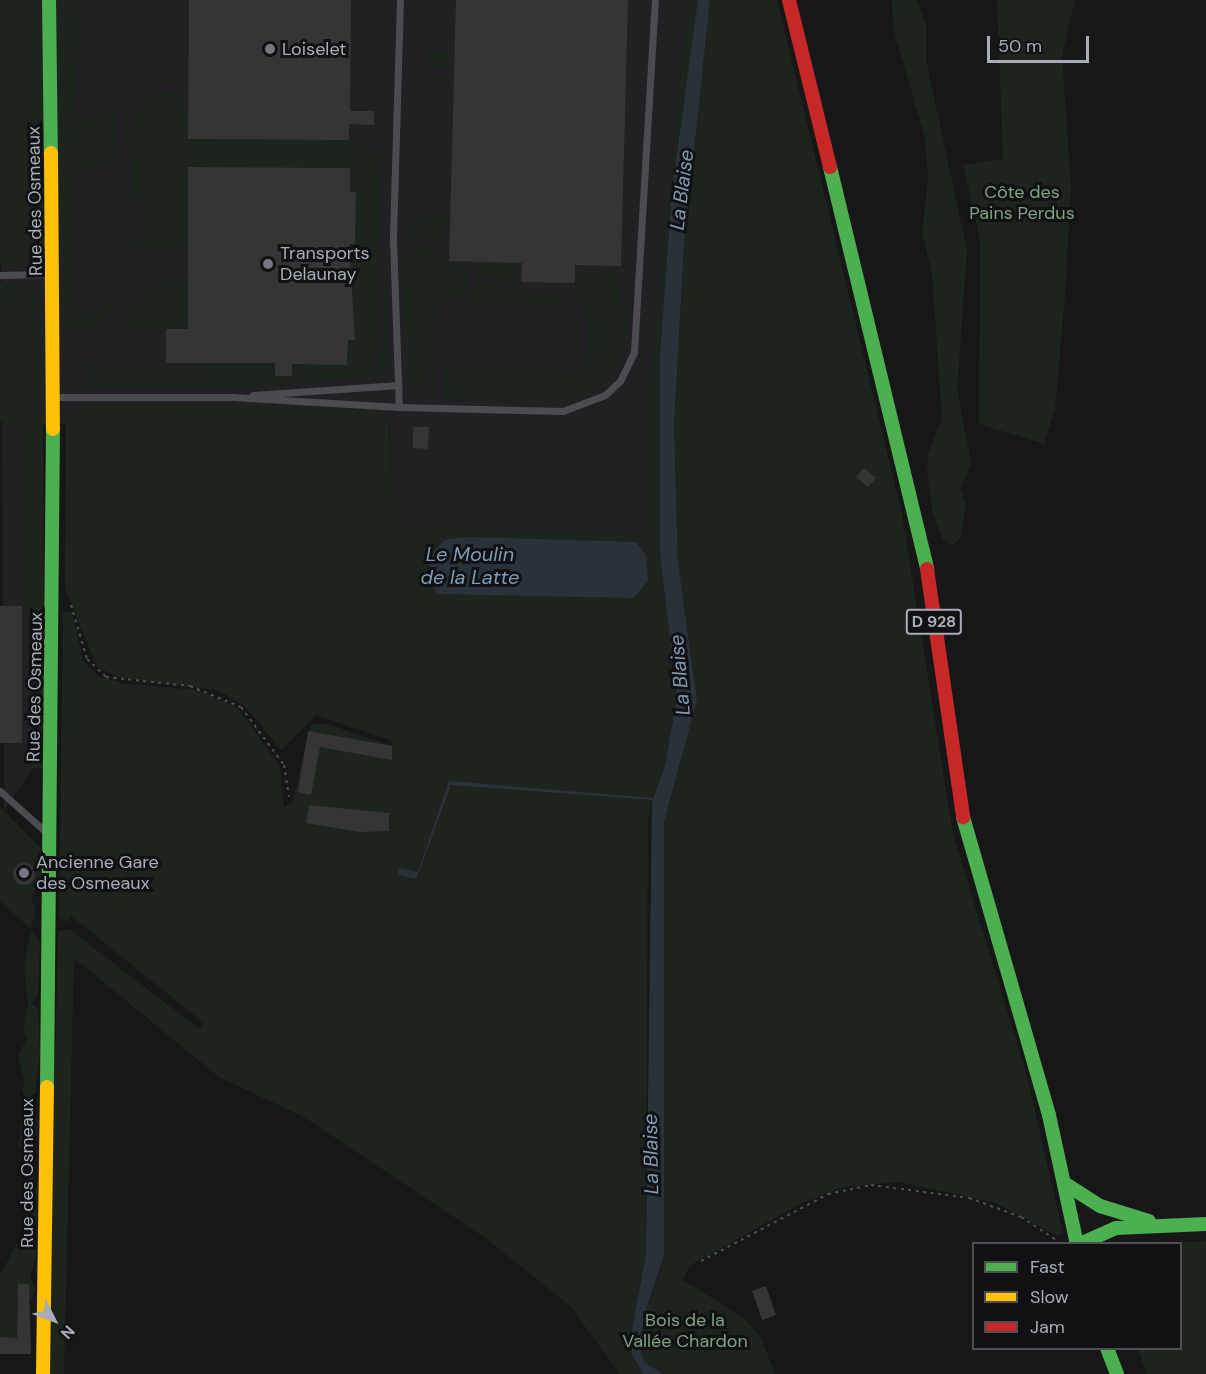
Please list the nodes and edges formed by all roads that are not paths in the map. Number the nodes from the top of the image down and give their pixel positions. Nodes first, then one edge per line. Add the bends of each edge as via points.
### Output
1 (49, 0) edge
2 (400, 0) edge
3 (655, 0) edge
4 (789, 0) edge
5 (0, 274) edge
6 (54, 274) junction
7 (399, 385) junction
8 (55, 397) junction
9 (232, 397) junction
10 (399, 407) junction
11 (0, 791) edge
12 (51, 836) junction
13 (1064, 1183) junction
14 (1206, 1224) edge
15 (1166, 1225) junction
16 (1079, 1242) edge
17 (1083, 1242) edge
18 (1108, 1350) edge
19 (43, 1374) edge
20 (1117, 1374) edge

1 - 6 main road, Rue des Osmeaux
2 - 7 lane via 393,239
3 - 10 lane via 635,341 627,370 605,395 570,411
4 - 13 main road, D 928 via 923,540 959,806 1049,1115
5 - 6 lane
6 - 8 main road, Rue des Osmeaux
7 - 9 lane via 337,386
7 - 10 lane
8 - 9 lane
8 - 12 main road, Rue des Osmeaux
9 - 10 lane
11 - 12 lane
12 - 19 main road, Rue des Osmeaux
13 - 15 main road via 1100,1206
13 - 16 main road, D 928
14 - 15 main road
15 - 17 main road via 1108,1229
18 - 20 main road

